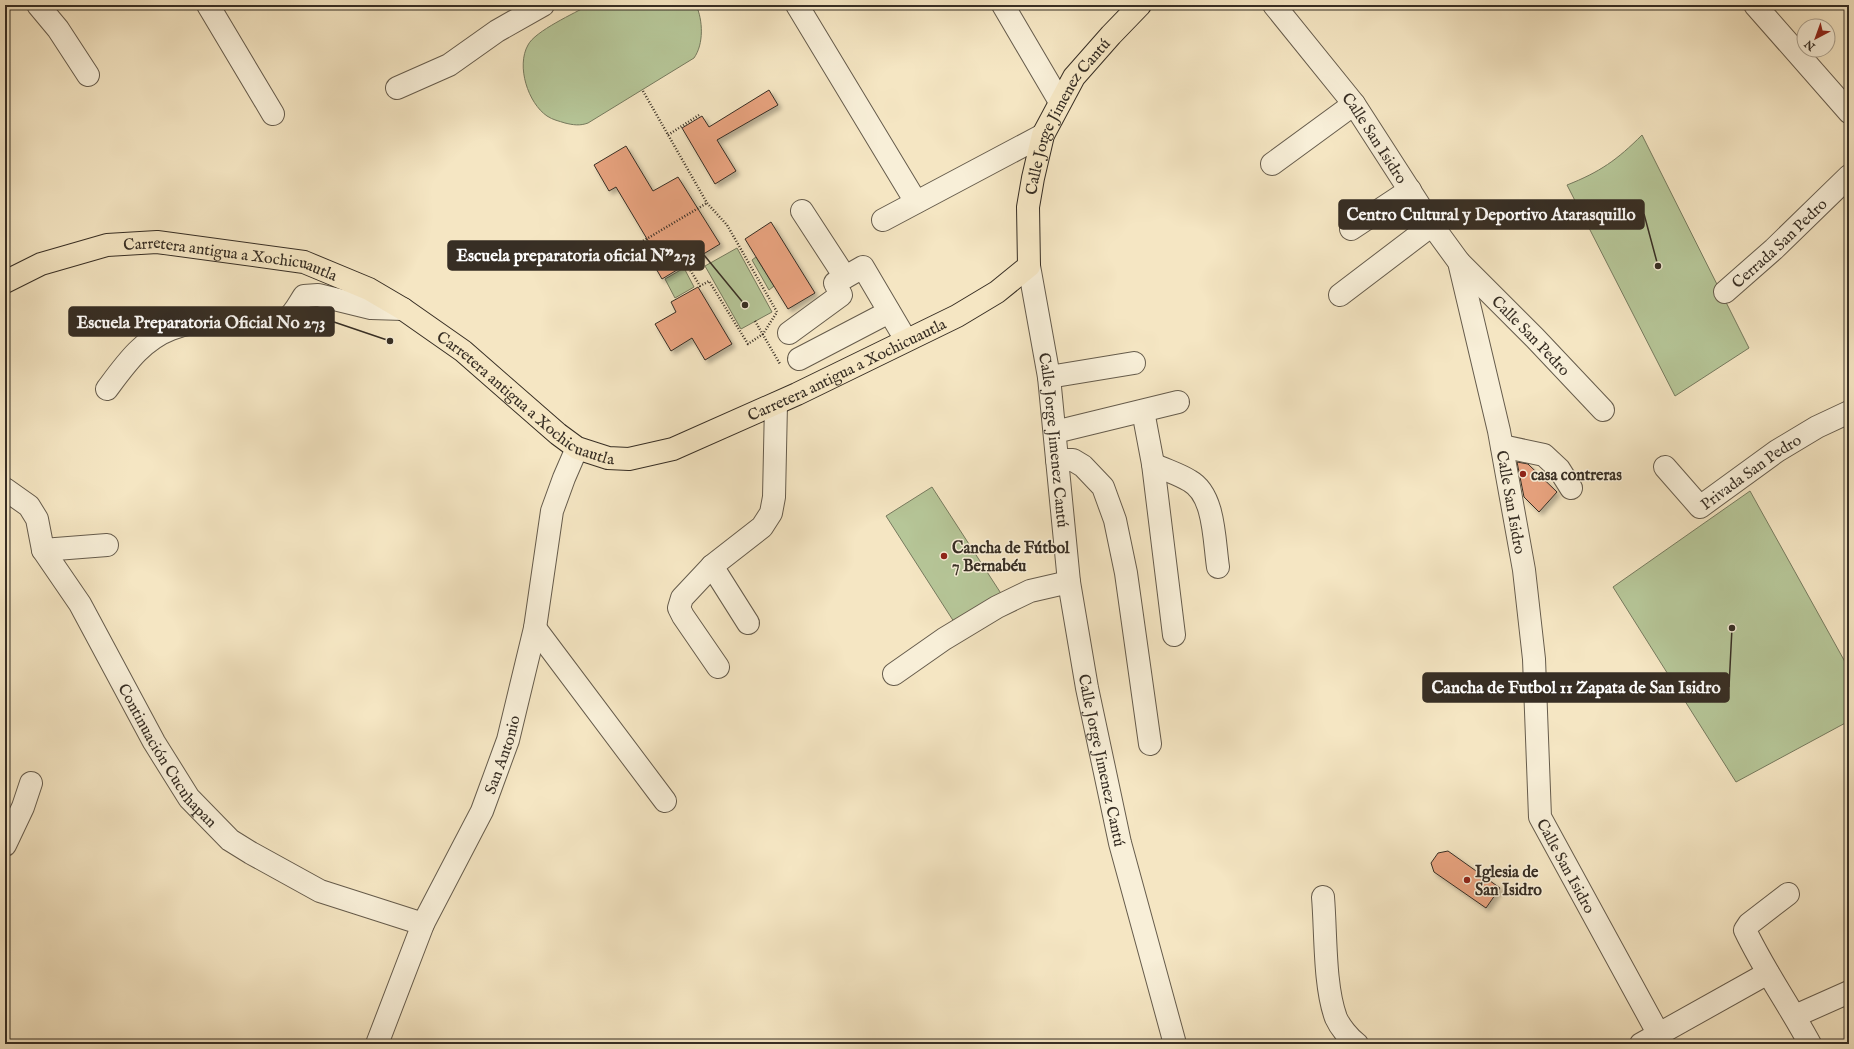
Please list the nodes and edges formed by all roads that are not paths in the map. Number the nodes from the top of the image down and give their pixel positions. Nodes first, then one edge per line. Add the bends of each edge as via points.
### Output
1 (38, 5) edge
2 (208, 5) edge
3 (543, 5) edge
4 (797, 5) edge
5 (1003, 5) edge
6 (1140, 5) edge
7 (1274, 5) edge
8 (1755, 5) edge
9 (88, 75) dead end
10 (397, 88) dead end
11 (1060, 102) junction
12 (1354, 104) junction
13 (1849, 112) edge
14 (273, 114) dead end
15 (1043, 135) junction
16 (1272, 164) dead end
17 (1849, 176) edge
18 (1410, 190) junction
19 (916, 202) junction
20 (802, 211) dead end
21 (883, 220) dead end
22 (1432, 225) junction
23 (1351, 229) dead end
24 (1459, 262) junction
25 (1029, 266) junction
26 (845, 277) junction
27 (5, 282) edge
28 (1725, 292) dead end
29 (1340, 295) dead end
30 (403, 309) junction
31 (889, 312) junction
32 (789, 333) dead end
33 (906, 340) junction
34 (1134, 363) dead end
35 (791, 364) road end
36 (1049, 378) junction
37 (107, 389) dead end
38 (1178, 402) dead end
39 (776, 404) junction
40 (1603, 410) dead end
41 (1143, 411) junction
42 (1849, 412) edge
43 (1055, 432) junction
44 (1502, 446) junction
45 (577, 448) junction
46 (1058, 460) junction
47 (1153, 464) junction
48 (1665, 467) dead end
49 (1571, 488) dead end
50 (5, 489) edge
51 (107, 545) dead end
52 (43, 550) junction
53 (712, 566) junction
54 (1218, 567) dead end
55 (1069, 582) junction
56 (748, 623) dead end
57 (535, 628) junction
58 (1174, 635) dead end
59 (718, 667) dead end
60 (894, 674) dead end
61 (1150, 744) dead end
62 (31, 783) dead end
63 (665, 801) dead end
64 (5, 844) edge
65 (1788, 894) dead end
66 (1323, 897) dead end
67 (423, 924) junction
68 (1768, 973) junction
69 (1849, 992) edge
70 (1795, 1016) junction
71 (1649, 1039) edge
72 (377, 1044) edge
73 (1175, 1044) edge
74 (1357, 1044) edge
75 (1810, 1044) edge

1 - 9 street
2 - 14 street
3 - 10 street via 497,31 449,65
4 - 19 street
5 - 11 street
6 - 11 main road, Calle Jorge Jimenez Cantú via 1074,77
7 - 12 street, Calle San Isidro
8 - 13 street
11 - 15 main road, Calle Jorge Jimenez Cantú
12 - 16 street
12 - 18 street, Calle San Isidro
15 - 19 street
15 - 25 main road, Calle Jorge Jimenez Cantú via 1028,207
17 - 28 street, Cerrada San Pedro via 1774,249
18 - 22 street, Calle San Isidro
18 - 23 street
19 - 21 street
20 - 26 street
22 - 24 street, Calle San Isidro
22 - 29 street
24 - 40 street, Calle San Pedro
24 - 44 street, Calle San Isidro
25 - 33 main road, Carretera antigua a Xochicuautla via 997,292 957,316
25 - 36 street, Calle Jorge Jimenez Cantú
26 - 31 street via 863,267
26 - 32 street via 835,283 841,295
27 - 30 main road, Carretera antigua a Xochicuautla via 42,264 107,245 157,242 304,262 369,289
30 - 37 street via 371,308 318,295 304,296 294,313 284,321 274,323 222,319 188,324 154,338 134,354
30 - 45 main road, Carretera antigua a Xochicuautla via 463,352
31 - 33 street
31 - 35 street
33 - 39 main road, Carretera antigua a Xochicuautla
34 - 36 street
36 - 43 street, Calle Jorge Jimenez Cantú
38 - 41 street
39 - 45 main road, Carretera antigua a Xochicuautla via 673,449 650,456 608,458
39 - 53 street via 774,497 771,513 762,527
41 - 43 street
41 - 47 street
42 - 48 street, Privada San Pedro via 1817,427 1777,451 1700,507
43 - 46 street, Calle Jorge Jimenez Cantú
44 - 49 street via 1544,455 1559,469
44 - 71 street, Calle San Isidro via 1524,570 1534,659 1540,817
45 - 57 street, San Antonio via 552,511
46 - 55 street, Calle Jorge Jimenez Cantú
46 - 61 street via 1073,460 1083,466 1103,487 1116,520
47 - 54 street via 1191,481 1201,490 1209,504
47 - 58 street
50 - 52 street, Continuación Cucuhapan via 29,506 37,519
51 - 52 street
52 - 67 street, Continuación Cucuhapan via 80,604 154,742 189,798 230,840 320,891
53 - 56 street
53 - 59 street via 682,598 679,608
55 - 60 street via 1030,590 997,607 944,639
55 - 73 street, Calle Jorge Jimenez Cantú via 1087,688 1120,843
57 - 63 street
57 - 67 street, San Antonio via 508,740 482,811
62 - 64 street via 23,807
65 - 68 street via 1748,924 1745,930
66 - 74 street via 1329,991 1336,1019
67 - 72 street, San Antonio
68 - 70 street
68 - 71 street
69 - 70 street
70 - 75 street

